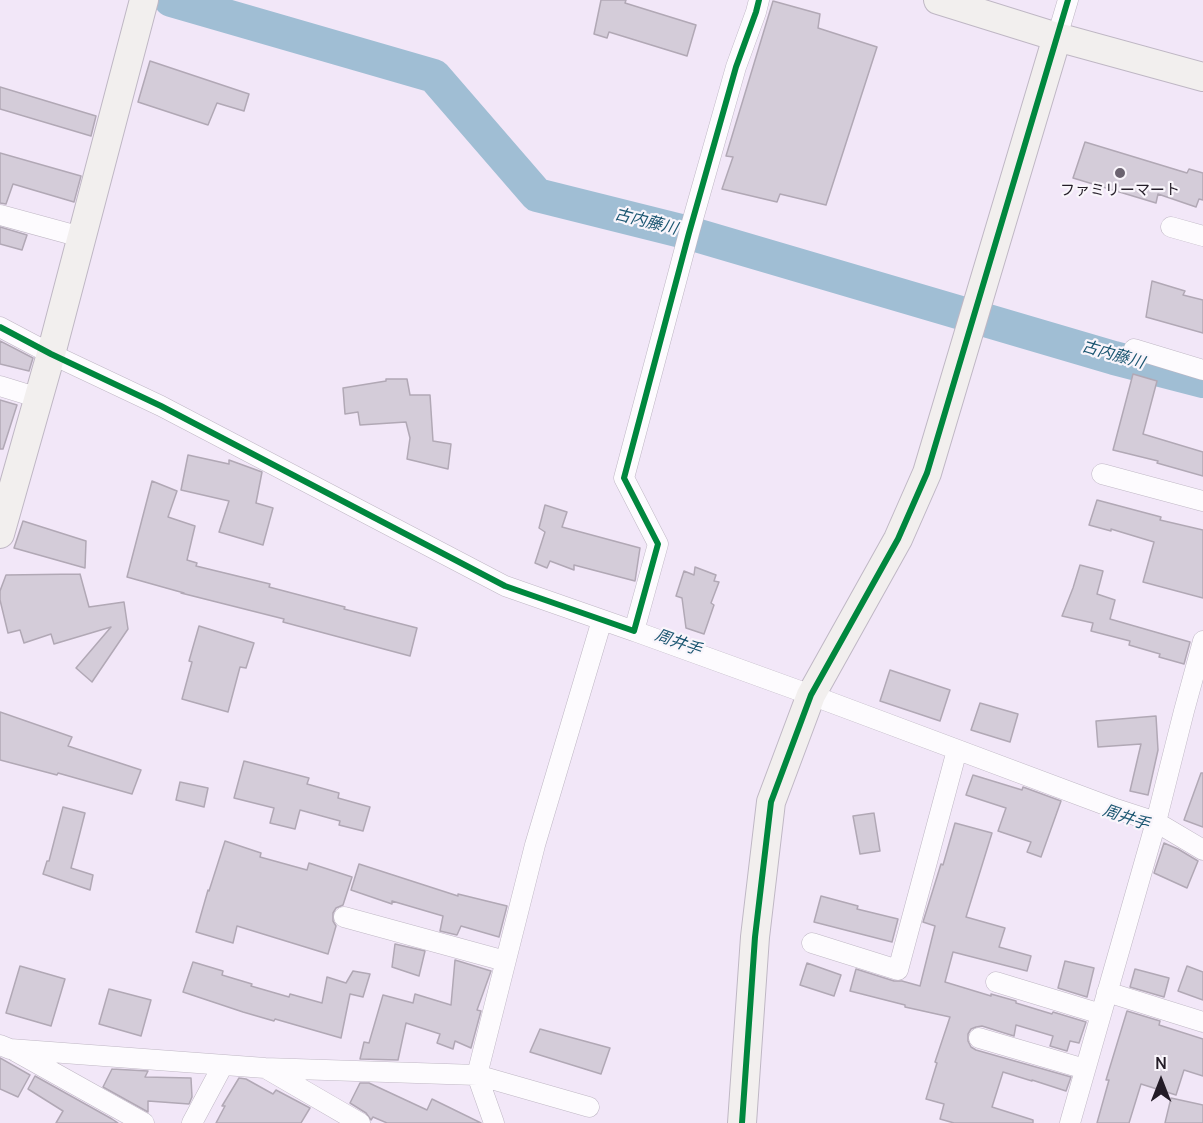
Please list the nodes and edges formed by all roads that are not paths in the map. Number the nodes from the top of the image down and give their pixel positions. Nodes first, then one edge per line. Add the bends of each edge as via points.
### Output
1 (144, 0) edge
2 (759, 0) edge
3 (938, 0) edge
4 (1068, 0) edge
5 (1057, 37) junction
6 (1203, 77) edge
7 (0, 215) edge
8 (1171, 227) dead end
9 (1203, 236) edge
10 (81, 237) junction
11 (0, 327) edge
12 (1134, 349) dead end
13 (51, 354) junction
14 (1203, 370) edge
15 (0, 386) edge
16 (39, 398) junction
17 (1102, 474) dead end
18 (1203, 501) edge
19 (0, 534) edge
20 (602, 620) junction
21 (634, 631) junction
22 (1203, 641) edge
23 (811, 695) junction
24 (957, 750) junction
25 (1156, 822) junction
26 (1203, 850) edge
27 (344, 917) dead end
28 (812, 943) dead end
29 (505, 961) junction
30 (996, 981) dead end
31 (1107, 992) junction
32 (1101, 1014) junction
33 (1203, 1022) edge
34 (979, 1038) dead end
35 (5, 1047) edge
36 (223, 1065) junction
37 (265, 1068) junction
38 (1085, 1069) junction
39 (477, 1075) junction
40 (590, 1107) dead end
41 (144, 1123) edge
42 (192, 1123) edge
43 (360, 1123) edge
44 (494, 1123) edge
45 (742, 1123) edge
46 (1070, 1123) edge

1 - 10 street
2 - 21 street via 689,233 624,478 658,544
3 - 5 street
4 - 5 street
5 - 6 street
5 - 23 street via 927,473 898,539
7 - 10 street
8 - 9 street
10 - 13 street
11 - 13 street
12 - 14 street
13 - 16 street
13 - 20 street via 161,406 505,586
15 - 16 street
16 - 19 street
17 - 18 street
20 - 21 street
20 - 29 street
21 - 23 street
22 - 25 street
23 - 24 street
23 - 45 street via 771,802 755,937
24 - 25 street
24 - 28 street via 898,970
25 - 26 street
25 - 31 street
27 - 29 street
29 - 39 street
30 - 32 street
31 - 32 street
31 - 33 street
32 - 38 street
34 - 38 street
35 - 36 street
35 - 41 street
36 - 37 street
36 - 42 street
37 - 39 street
37 - 43 street
38 - 46 street
39 - 40 street
39 - 44 street

